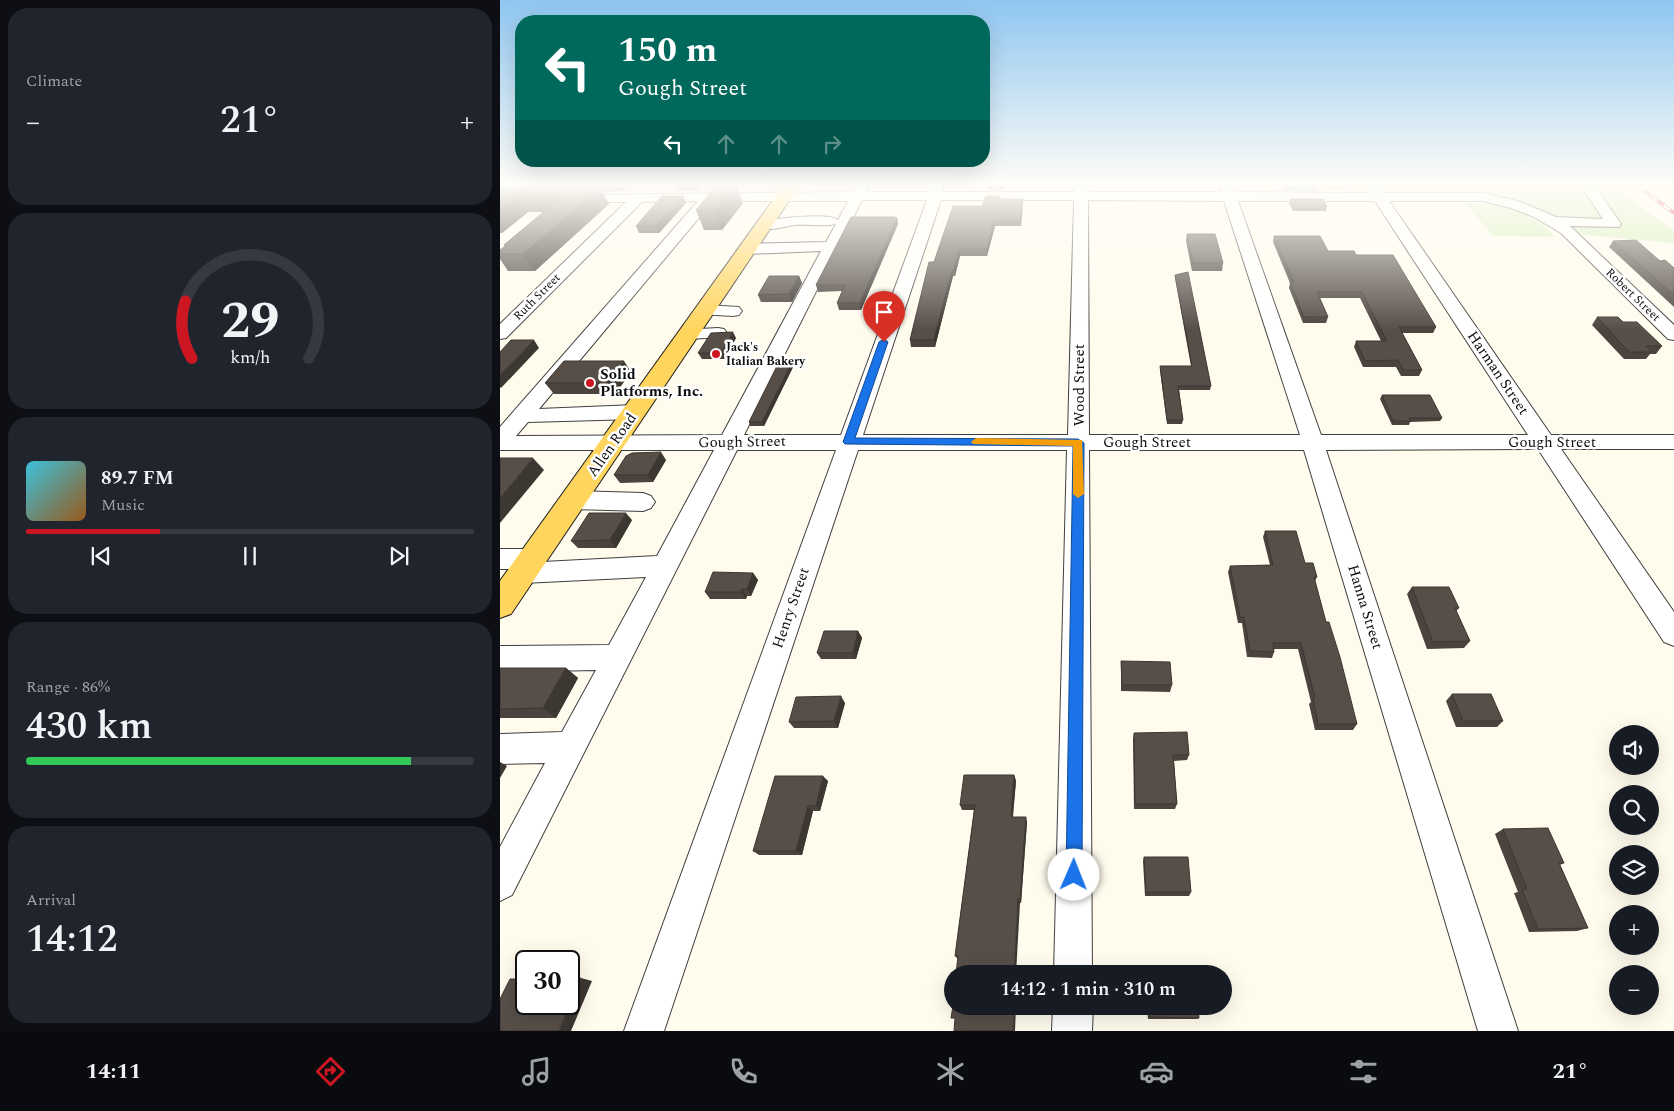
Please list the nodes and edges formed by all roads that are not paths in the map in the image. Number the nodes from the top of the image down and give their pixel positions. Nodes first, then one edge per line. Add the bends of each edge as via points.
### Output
1 (601, 234) edge
2 (677, 234) edge
3 (758, 234) edge
4 (838, 234) edge
5 (922, 234) edge
6 (1080, 234) edge
7 (1242, 234) edge
8 (1404, 234) edge
9 (1570, 234) edge
10 (832, 246) junction
11 (747, 249) junction
12 (705, 310) junction
13 (733, 311) dead end
14 (718, 333) edge
15 (500, 334) edge
16 (688, 334) junction
17 (1674, 335) edge
18 (635, 412) junction
19 (530, 416) dead end
20 (500, 442) edge
21 (730, 442) junction
22 (848, 442) junction
23 (1312, 442) junction
24 (1544, 442) junction
25 (1674, 442) edge
26 (1078, 443) junction
27 (612, 444) junction
28 (574, 500) junction
29 (643, 502) dead end
30 (500, 559) edge
31 (528, 566) junction
32 (665, 566) junction
33 (500, 605) edge
34 (1674, 634) edge
35 (618, 657) junction
36 (500, 659) edge
37 (571, 747) junction
38 (500, 749) edge
39 (500, 883) edge
40 (1073, 965) edge
41 (1073, 1015) edge
42 (644, 1031) edge
43 (1072, 1031) edge
44 (1498, 1031) edge

1 - 15 street, Ruth Street
2 - 20 street
3 - 11 main road, Allen Road
4 - 10 street
5 - 22 street, Henry Street
6 - 26 street, Wood Street
7 - 23 street, Hanna Street
8 - 24 street, Harman Street
9 - 17 street, Robert Street
10 - 11 street
10 - 21 street
11 - 12 main road, Allen Road
12 - 13 street
12 - 16 main road, Allen Road
14 - 16 street
16 - 18 main road, Allen Road
18 - 19 street
18 - 27 main road, Allen Road
20 - 27 street, Gough Street
21 - 22 street, Gough Street
21 - 27 street, Gough Street
21 - 32 street
22 - 26 street, Gough Street
22 - 42 street, Henry Street
23 - 24 street, Gough Street
23 - 26 street, Gough Street
23 - 44 street, Hanna Street
24 - 25 street, Gough Street
24 - 34 street, Harman Street
26 - 40 street, Wood Street
27 - 28 main road, Allen Road
28 - 29 street
28 - 31 main road, Allen Road
30 - 31 street
31 - 32 street
31 - 33 main road, Allen Road
32 - 35 street
35 - 36 street
35 - 37 street
37 - 38 street
37 - 39 street
41 - 43 street

